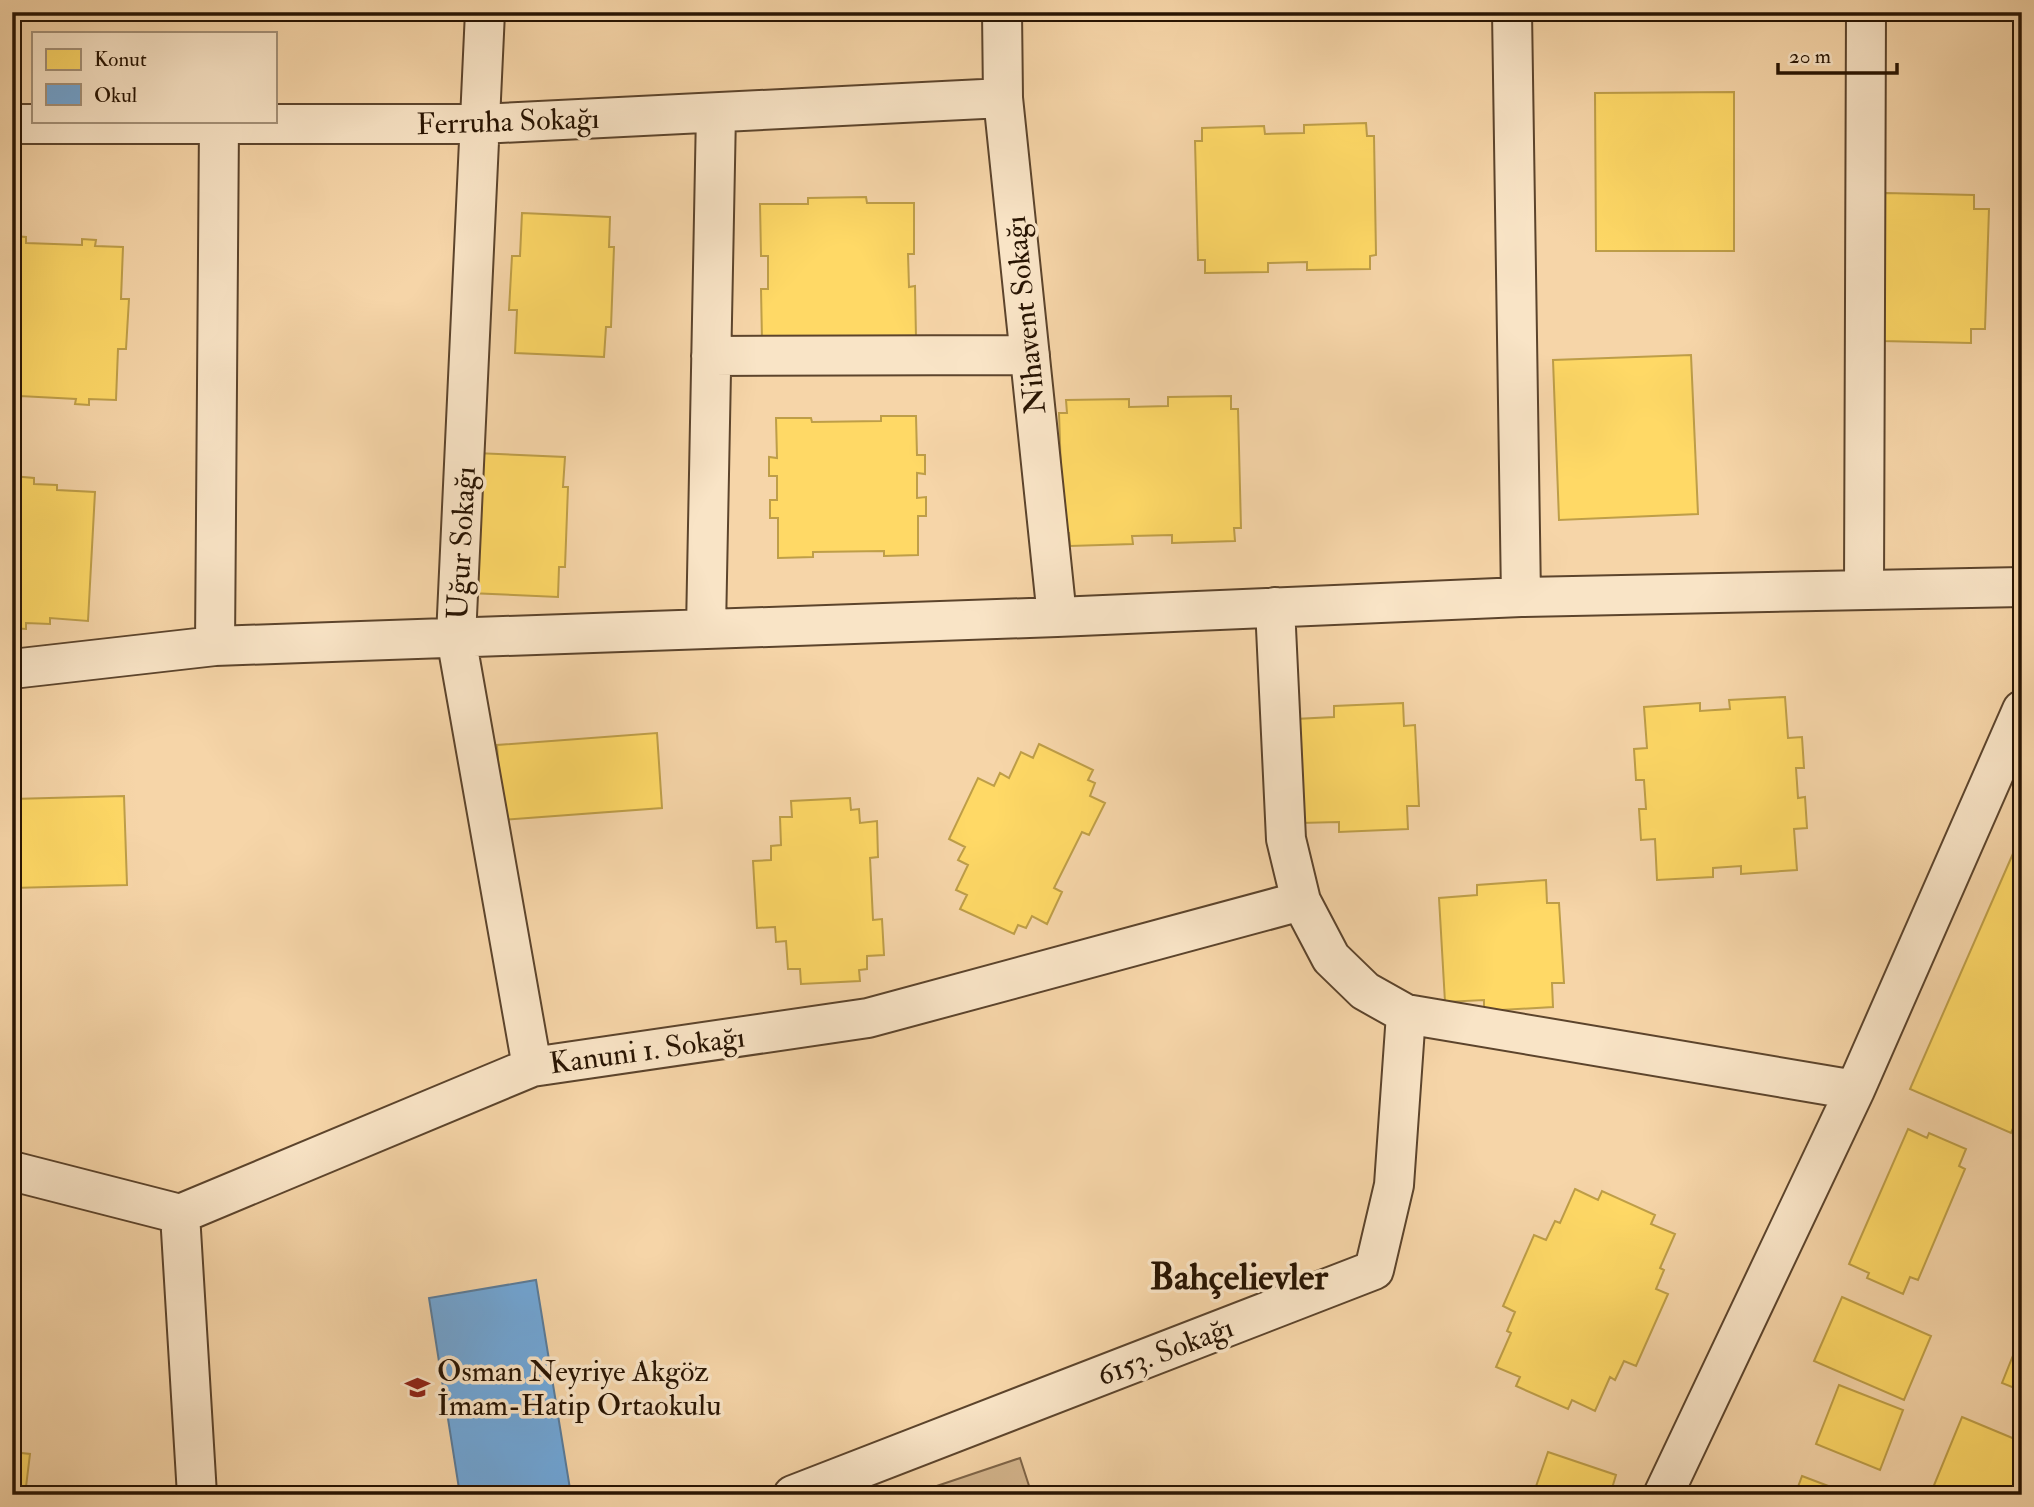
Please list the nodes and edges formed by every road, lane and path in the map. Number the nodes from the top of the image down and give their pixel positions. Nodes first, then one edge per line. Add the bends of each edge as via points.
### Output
1 (485, 12) edge
2 (1002, 12) edge
3 (1512, 12) edge
4 (1866, 12) edge
5 (1003, 99) junction
6 (716, 113) junction
7 (12, 124) edge
8 (219, 124) junction
9 (480, 124) junction
10 (711, 355) junction
11 (1030, 355) junction
12 (2022, 587) edge
13 (1864, 589) junction
14 (1521, 597) junction
15 (1275, 607) junction
16 (1057, 617) junction
17 (706, 629) junction
18 (456, 637) junction
19 (215, 646) junction
20 (12, 669) edge
21 (2022, 710) edge
22 (1301, 901) junction
23 (1406, 1014) junction
24 (532, 1067) junction
25 (1855, 1090) junction
26 (12, 1171) edge
27 (180, 1214) junction
28 (197, 1495) edge
29 (793, 1495) edge
30 (1663, 1495) edge

1 - 9 street, Uğur Sokağı
2 - 5 street, Nihavent Sokağı
3 - 14 street
4 - 13 street
5 - 6 street, Ferruha Sokağı
5 - 11 street, Nihavent Sokağı
6 - 9 street, Ferruha Sokağı
6 - 10 street
7 - 8 street, Ferruha Sokağı
8 - 9 street, Ferruha Sokağı
8 - 19 street
9 - 18 street, Uğur Sokağı
10 - 11 street
10 - 17 street
11 - 16 street, Nihavent Sokağı
12 - 13 street
13 - 14 street
14 - 15 street
15 - 16 street
15 - 22 street via 1286,839
16 - 17 street
17 - 18 street
18 - 19 street
18 - 24 street, Uğur Sokağı
19 - 20 street
21 - 25 street
22 - 23 street via 1331,958 1365,991
22 - 24 street, Kanuni 1. Sokağı via 868,1018
23 - 25 street
23 - 29 street, 6153. Sokağı via 1394,1185 1374,1270
24 - 27 street, Kanuni 1. Sokağı
25 - 30 street
26 - 27 street
27 - 28 street

